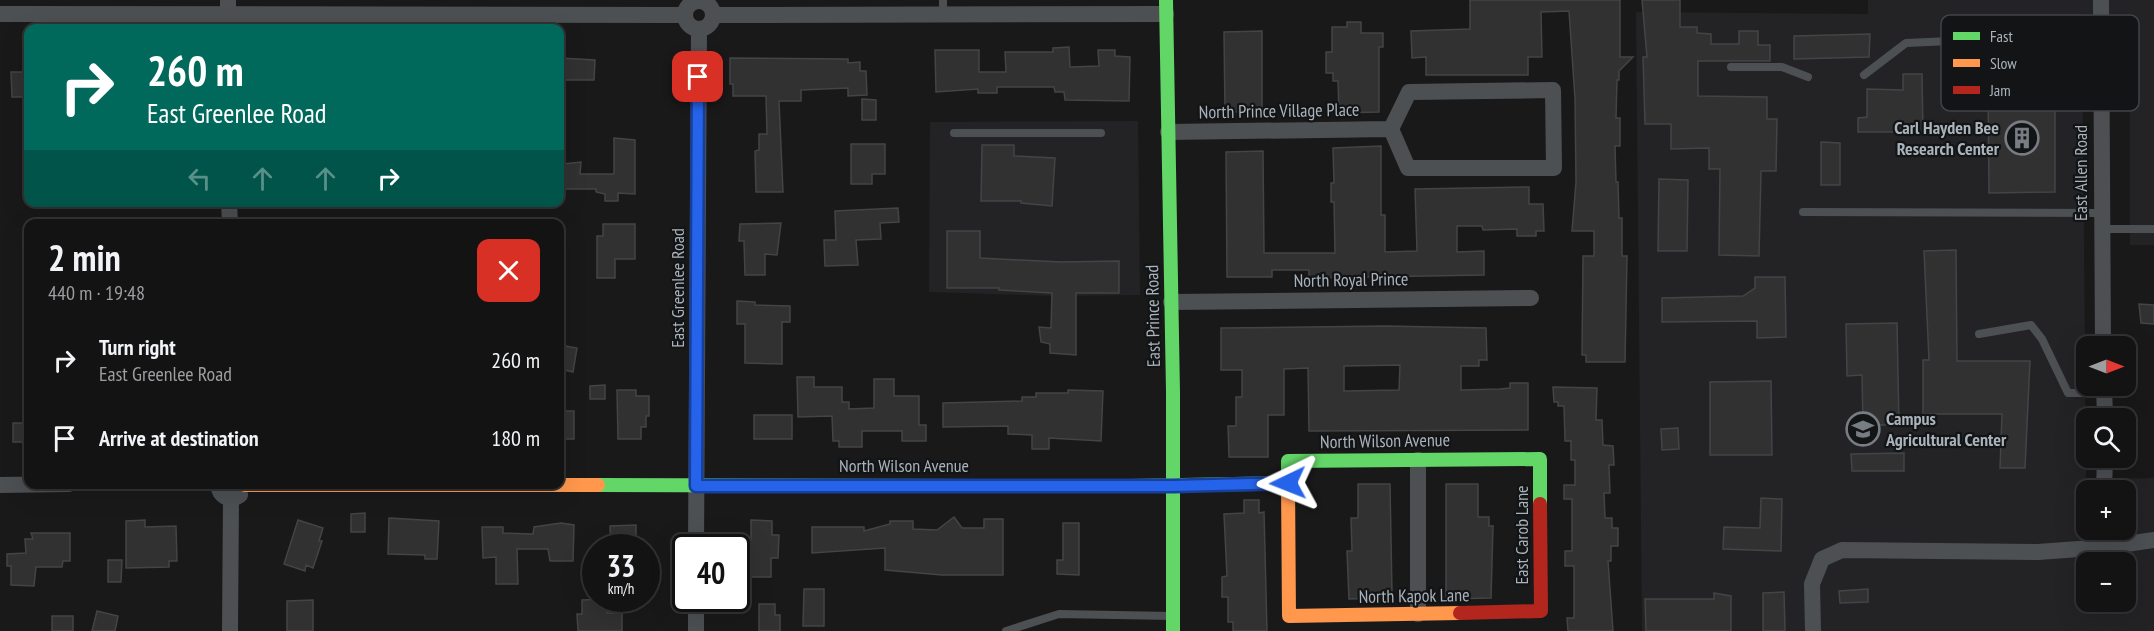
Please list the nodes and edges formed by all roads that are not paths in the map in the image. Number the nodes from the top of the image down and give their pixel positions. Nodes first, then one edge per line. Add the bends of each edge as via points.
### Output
1 (699, 1) edge
2 (943, 7) edge
3 (1166, 7) edge
4 (0, 14) edge
5 (228, 14) edge
6 (685, 15) junction
7 (713, 15) junction
8 (374, 22) edge
9 (699, 29) junction
10 (1941, 41) edge
11 (1731, 67) dead end
12 (1864, 75) dead end
13 (1808, 77) dead end
14 (2101, 111) edge
15 (1391, 129) junction
16 (1168, 132) junction
17 (954, 133) dead end
18 (1101, 133) dead end
19 (1803, 212) dead end
20 (2101, 221) junction
21 (2154, 229) edge
22 (1531, 298) dead end
23 (1171, 302) junction
24 (1979, 334) dead end
25 (2103, 336) edge
26 (2076, 392) edge
27 (1418, 459) junction
28 (1540, 459) joint
29 (1288, 483) junction
30 (0, 485) edge
31 (24, 485) edge
32 (564, 486) edge
33 (696, 486) junction
34 (1173, 486) junction
35 (220, 489) edge
36 (244, 489) edge
37 (231, 499) junction
38 (696, 534) edge
39 (2106, 540) edge
40 (2154, 540) edge
41 (2106, 548) junction
42 (1541, 611) joint
43 (696, 612) edge
44 (1418, 614) junction
45 (1173, 616) junction
46 (230, 631) edge
47 (696, 631) edge
48 (1006, 631) edge
49 (1173, 631) edge
50 (1813, 631) edge

1 - 6 street via 691,4
1 - 7 street via 710,7
2 - 3 street
2 - 7 street
3 - 16 street, East Prince Road
4 - 5 street
5 - 8 street
6 - 8 street
6 - 9 street via 690,26
7 - 9 street via 710,23
9 - 33 street, East Greenlee Road
10 - 12 lane via 1906,43
11 - 13 lane via 1782,67
14 - 20 street, East Allen Road
15 - 15 street via 1408,168 1554,168 1553,90 1409,93
15 - 16 street, North Prince Village Place
16 - 23 street, East Prince Road
17 - 18 lane
19 - 20 lane
20 - 21 lane
20 - 25 street, East Allen Road
22 - 23 street, North Royal Prince
23 - 34 street, East Prince Road
24 - 26 lane via 2031,325 2068,393
27 - 28 street, North Wilson Avenue
27 - 29 street, North Wilson Avenue via 1288,461
27 - 44 street
28 - 42 street, East Carob Lane
29 - 34 street, North Wilson Avenue
29 - 44 street, North Kapok Lane via 1289,616
30 - 31 street
32 - 33 street, North Wilson Avenue
33 - 34 street, North Wilson Avenue
33 - 38 street, East Greenlee Road
34 - 45 street, East Prince Road
35 - 37 street via 222,495
36 - 37 street
37 - 46 street
39 - 41 street
40 - 41 street
41 - 50 street via 2038,552 1842,550 1822,559 1812,584
42 - 44 street, North Kapok Lane
43 - 47 street
45 - 48 lane via 1059,614
45 - 49 street, East Prince Road

